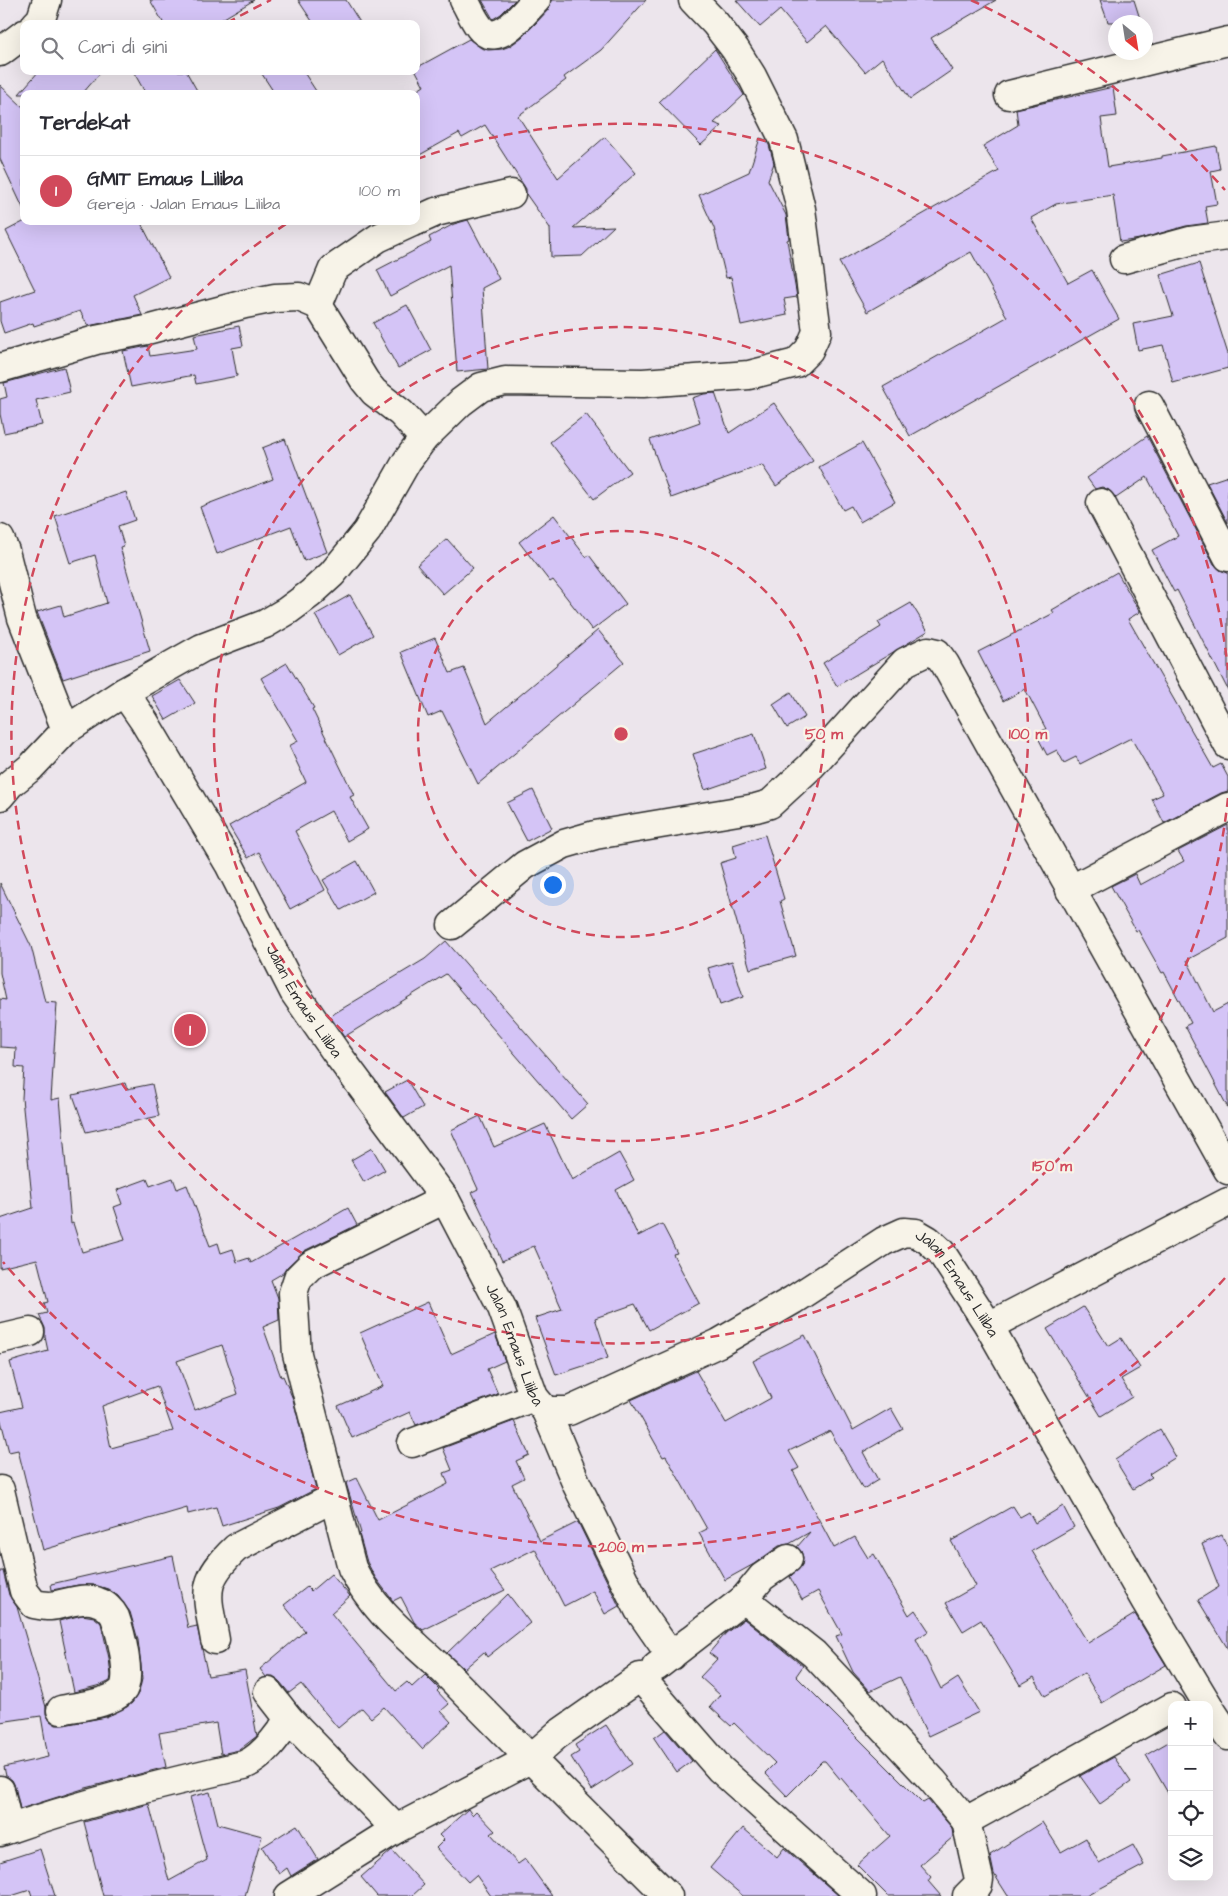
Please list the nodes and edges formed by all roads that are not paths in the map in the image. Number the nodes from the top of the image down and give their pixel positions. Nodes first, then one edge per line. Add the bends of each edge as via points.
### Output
1 (47, 0) edge
2 (464, 0) edge
3 (536, 0) edge
4 (693, 0) edge
5 (40, 20) edge
6 (20, 37) edge
7 (1228, 41) edge
8 (0, 52) edge
9 (1009, 95) dead end
10 (511, 194) dead end
11 (420, 218) edge
12 (405, 225) edge
13 (1228, 236) edge
14 (1124, 258) dead end
15 (318, 305) junction
16 (0, 368) edge
17 (1149, 405) dead end
18 (424, 438) junction
19 (1101, 503) dead end
20 (0, 539) edge
21 (1228, 557) edge
22 (124, 692) junction
23 (66, 730) junction
24 (1228, 745) edge
25 (0, 796) edge
26 (1228, 807) edge
27 (1070, 890) junction
28 (452, 925) dead end
29 (1228, 1170) edge
30 (445, 1200) junction
31 (1228, 1202) edge
32 (989, 1326) junction
33 (30, 1332) dead end
34 (0, 1339) edge
35 (540, 1404) junction
36 (412, 1443) dead end
37 (0, 1490) edge
38 (333, 1498) junction
39 (788, 1559) dead end
40 (744, 1599) junction
41 (215, 1640) dead end
42 (671, 1656) junction
43 (640, 1677) junction
44 (268, 1692) dead end
45 (1206, 1701) edge
46 (1168, 1709) edge
47 (61, 1710) dead end
48 (1213, 1712) edge
49 (290, 1719) junction
50 (1228, 1736) edge
51 (530, 1759) junction
52 (0, 1790) edge
53 (966, 1821) junction
54 (396, 1829) junction
55 (4, 1831) edge
56 (289, 1896) edge
57 (668, 1896) edge
58 (862, 1896) edge
59 (967, 1896) edge

1 - 5 street
2 - 3 street via 483,31 492,36 505,31
4 - 18 street via 735,49 784,140 802,208 817,332 809,350 796,363 749,375 643,382 505,381 481,387
6 - 8 street
7 - 9 street
10 - 11 street
12 - 15 street via 378,238 333,269
13 - 14 street via 1190,241
15 - 16 street via 300,297 275,298 96,340
15 - 18 street via 365,381
17 - 21 street
18 - 22 street via 367,531 332,574 310,594 265,624 202,648
19 - 24 street
20 - 23 street via 22,618
22 - 23 street
22 - 30 street, Jalan Emaus Liliba via 229,864 294,992
23 - 25 street
26 - 27 street
27 - 28 street via 945,664 937,654 928,651 905,662 811,766 770,804 596,835 564,844 524,864
27 - 29 street
30 - 35 street, Jalan Emaus Liliba via 502,1308
30 - 38 street via 311,1265 298,1278 292,1294 297,1354
31 - 32 street
32 - 35 street, Jalan Emaus Liliba via 941,1252 928,1240 904,1232 884,1240 793,1300 719,1343 569,1411
32 - 45 street, Jalan Emaus Liliba
33 - 34 street
35 - 36 street
35 - 42 street via 639,1610
37 - 47 street via 24,1591 34,1604 48,1606 87,1599 107,1607 114,1616 125,1657 127,1683 124,1690 110,1699
38 - 41 street via 236,1548 226,1557 207,1587
38 - 51 street via 352,1568 374,1604
39 - 40 street via 762,1577
40 - 42 street
40 - 53 street via 814,1654
42 - 43 street
43 - 51 street via 558,1735
43 - 58 street via 720,1769
44 - 49 street
46 - 53 street
48 - 50 street, Jalan Emaus Liliba
49 - 54 street
49 - 55 street via 266,1748 244,1765 141,1788
51 - 54 street
51 - 57 street
52 - 55 street
53 - 59 street via 979,1879 978,1885
54 - 56 street

